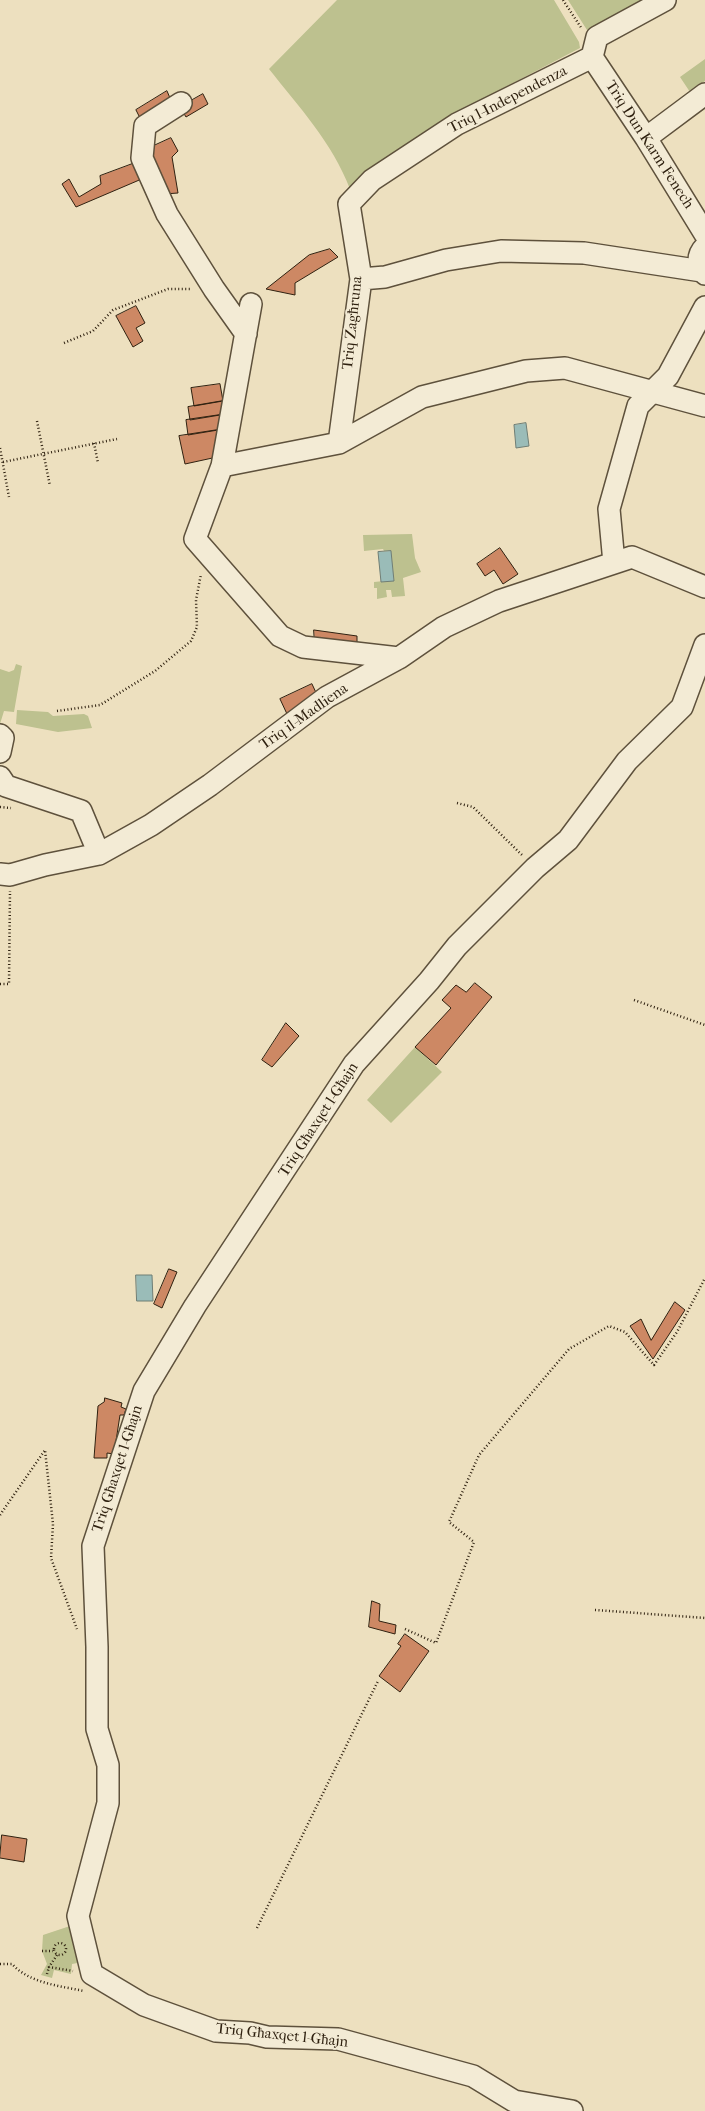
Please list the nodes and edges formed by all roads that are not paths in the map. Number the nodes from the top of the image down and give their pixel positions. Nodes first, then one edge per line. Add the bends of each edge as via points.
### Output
1 (665, 0) edge
2 (594, 47) junction
3 (705, 94) edge
4 (181, 103) dead end
5 (646, 138) junction
6 (348, 204) joint
7 (705, 234) edge
8 (705, 247) edge
9 (703, 272) edge
10 (361, 279) junction
11 (252, 304) dead end
12 (705, 307) edge
13 (246, 334) junction
14 (652, 391) junction
15 (705, 406) edge
16 (339, 444) junction
17 (222, 466) junction
18 (614, 563) junction
19 (705, 587) edge
20 (705, 645) edge
21 (399, 658) junction
22 (0, 735) edge
23 (0, 752) edge
24 (0, 777) edge
25 (99, 854) junction
26 (5, 875) edge
27 (572, 2111) edge

1 - 2 street, Triq l-Independenza
2 - 5 street, Triq Dun Karm Fenech
2 - 6 street, Triq l-Independenza via 457,124 372,180
3 - 5 street
4 - 13 street via 145,126 142,158 167,214
5 - 7 street, Triq Dun Karm Fenech
6 - 10 street, Triq Zagħruna
8 - 9 street via 699,260
9 - 10 street via 584,253 501,251 446,260 385,277
10 - 16 street, Triq Zagħruna
11 - 13 street
12 - 14 street via 668,376
13 - 17 street
14 - 15 street
14 - 16 street via 565,368 526,371 422,397
14 - 18 street via 638,406 609,509
16 - 17 street
17 - 21 street via 195,539 280,636 302,647
18 - 19 street, Triq il-Madliena via 632,557
18 - 21 street, Triq il-Madliena via 500,601 444,627
20 - 27 street, Triq Għaxqet l-Għajn via 682,708 627,761 568,840 535,868 458,946 354,1064 195,1306 144,1391 93,1546 97,1729 108,1766 108,1804 78,1916 89,1983 216,2031 250,2032 267,2037 338,2038 473,2076 514,2101
21 - 25 street, Triq il-Madliena via 327,697 210,786
22 - 23 street via 3,738
24 - 25 street via 6,786 81,811
25 - 26 street, Triq il-Madliena

